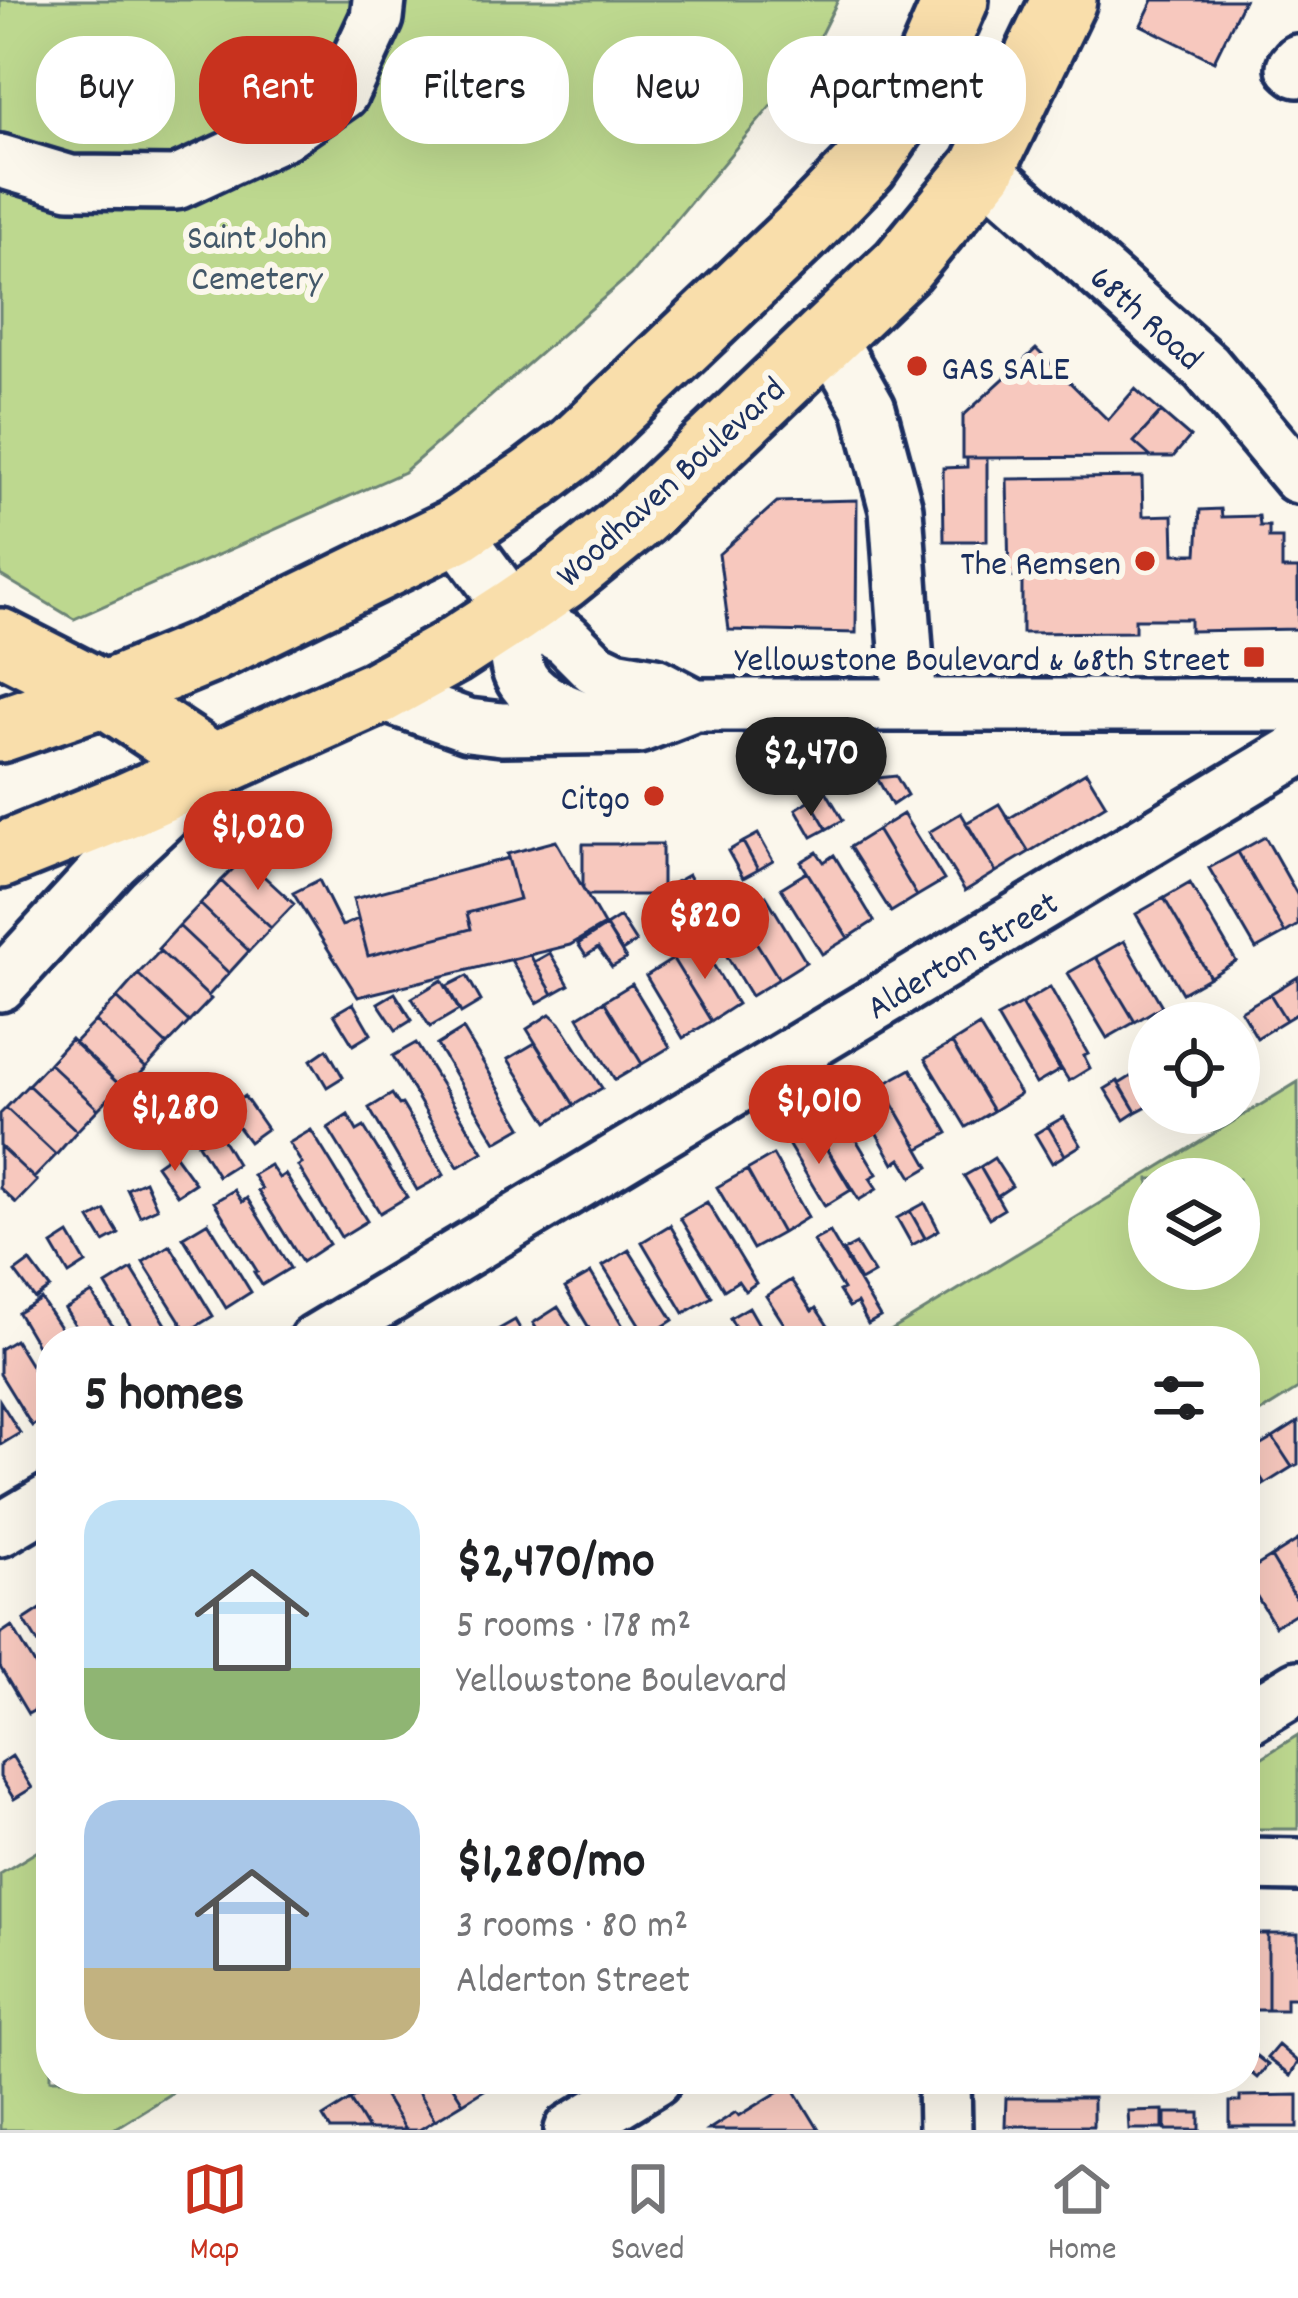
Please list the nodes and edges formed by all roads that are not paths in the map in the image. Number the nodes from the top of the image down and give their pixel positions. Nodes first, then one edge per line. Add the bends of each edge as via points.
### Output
1 (379, 0) edge
2 (956, 0) edge
3 (1064, 0) edge
4 (1298, 61) edge
5 (1298, 71) edge
6 (0, 161) edge
7 (983, 169) junction
8 (828, 336) junction
9 (1298, 477) edge
10 (454, 531) junction
11 (514, 610) junction
12 (0, 641) edge
13 (377, 693) junction
14 (104, 694) junction
15 (910, 705) junction
16 (1298, 705) edge
17 (695, 706) junction
18 (613, 728) junction
19 (0, 730) edge
20 (1298, 750) edge
21 (215, 766) junction
22 (0, 856) edge
23 (0, 985) edge
24 (340, 1326) edge
25 (36, 1509) edge
26 (0, 1530) edge
27 (1298, 1687) edge
28 (1260, 1710) edge
29 (1260, 1864) edge
30 (1298, 1865) edge
31 (631, 2094) edge
32 (944, 2094) edge
33 (572, 2130) edge
34 (945, 2130) edge

1 - 6 street via 342,93 284,133 176,183 70,182
2 - 10 main road via 916,92 866,166 575,447
3 - 7 main road, Woodhaven Boulevard
4 - 5 street
7 - 8 main road, Woodhaven Boulevard via 903,265
7 - 9 street, 68th Road via 1206,367
8 - 11 main road, Woodhaven Boulevard via 640,515
8 - 15 street via 869,408 896,509
10 - 11 street
10 - 14 main road
11 - 13 main road, Woodhaven Boulevard
11 - 17 street via 566,639 594,667 655,684
11 - 18 street via 518,670 527,684
12 - 14 main road
13 - 18 street via 468,725
13 - 21 main road, Woodhaven Boulevard
14 - 19 main road
14 - 21 main road
15 - 16 street
15 - 17 street
17 - 18 street via 638,728
20 - 24 street, Alderton Street
21 - 22 main road, Woodhaven Boulevard
21 - 23 street
25 - 26 street
27 - 28 street
29 - 30 street
31 - 33 street
32 - 34 street

